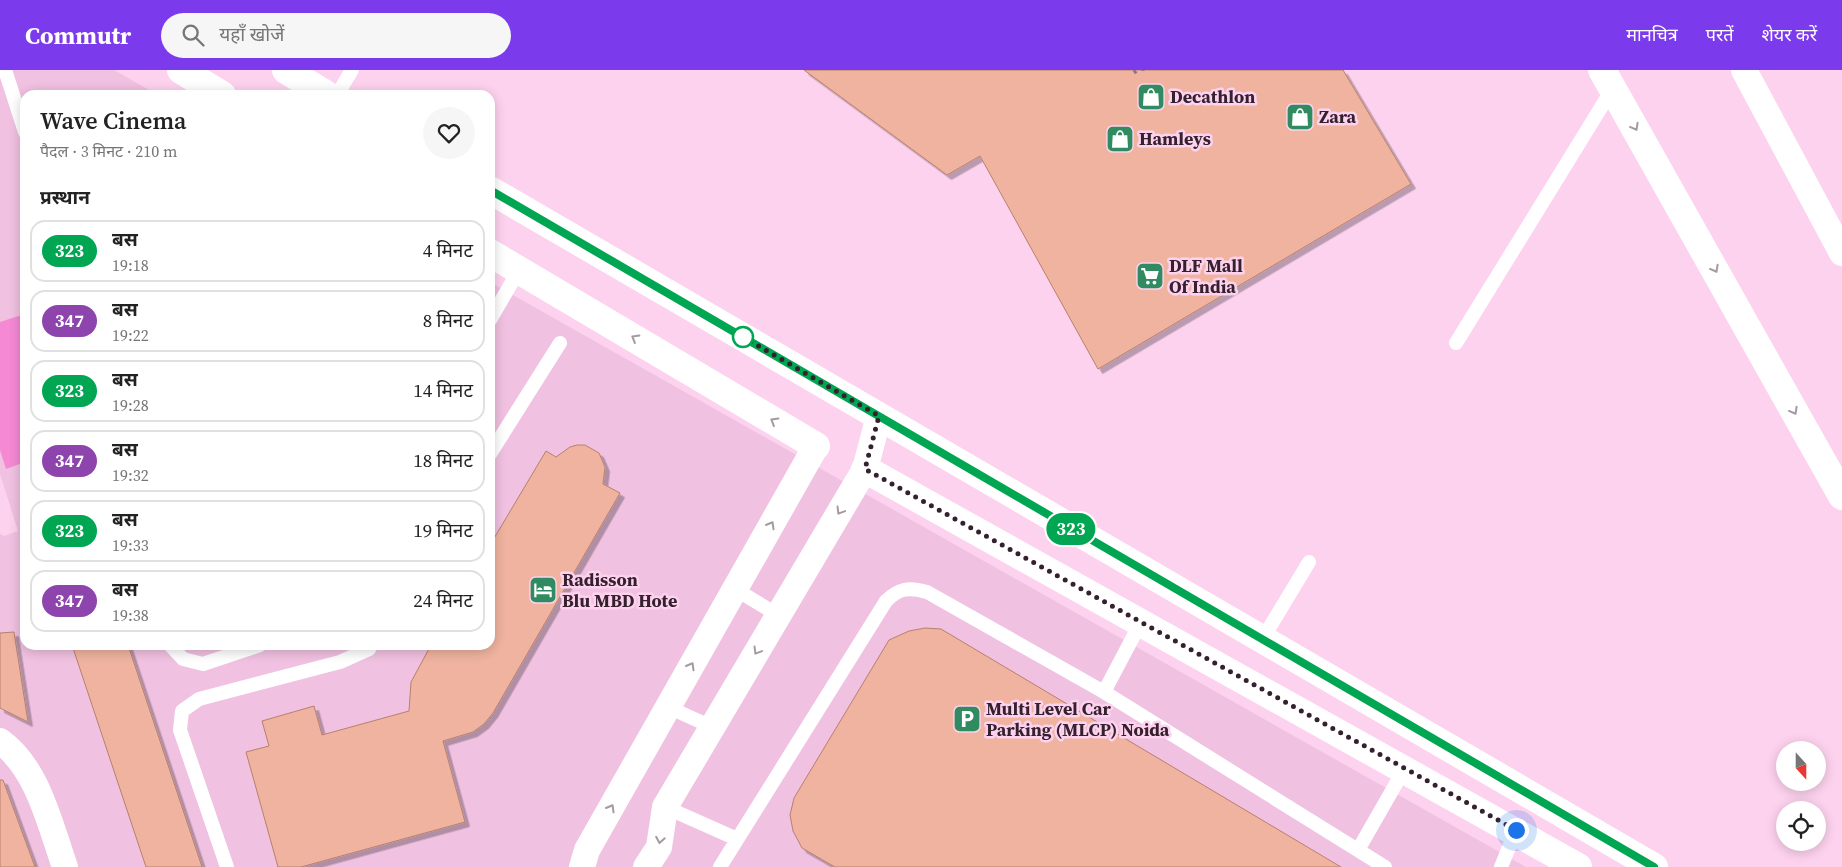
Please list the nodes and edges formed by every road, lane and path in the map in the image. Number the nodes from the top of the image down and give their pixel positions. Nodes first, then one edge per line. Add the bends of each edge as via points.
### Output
1 (5, 70) edge
2 (181, 70) edge
3 (286, 70) edge
4 (352, 70) edge
5 (1134, 70) edge
6 (1744, 70) edge
7 (1137, 75) dead end
8 (1607, 79) edge
9 (214, 90) edge
10 (319, 90) edge
11 (340, 90) edge
12 (20, 116) edge
13 (495, 193) edge
14 (1842, 253) edge
15 (495, 256) edge
16 (519, 270) junction
17 (495, 311) edge
18 (1456, 342) dead end
19 (560, 343) dead end
20 (879, 416) junction
21 (495, 446) edge
22 (816, 446) joint
23 (865, 469) junction
24 (1842, 496) edge
25 (1309, 562) dead end
26 (735, 589) junction
27 (778, 615) junction
28 (1141, 622) junction
29 (1262, 640) junction
30 (175, 650) edge
31 (245, 650) edge
32 (367, 650) edge
33 (1104, 692) junction
34 (668, 707) junction
35 (712, 728) junction
36 (0, 741) edge
37 (1405, 768) junction
38 (665, 807) junction
39 (1516, 830) junction
40 (736, 840) junction
41 (1358, 850) junction
42 (1570, 865) edge
43 (65, 867) edge
44 (227, 867) edge
45 (582, 867) edge
46 (646, 867) edge
47 (720, 867) edge
48 (1386, 867) edge
49 (1501, 867) edge
50 (1654, 867) edge

1 - 12 lane
2 - 9 street
3 - 10 street
4 - 11 lane
5 - 7 path
6 - 14 street
8 - 18 lane
8 -> 24 street
13 - 20 street
15 - 16 street
16 - 17 lane
22 -> 16 street
19 - 21 lane
20 - 23 street
20 - 29 street
26 -> 22 street
23 -> 27 street
23 - 28 street
25 - 29 lane
26 - 27 lane
34 -> 26 street
27 -> 35 street
28 - 33 lane
28 - 37 street
29 - 50 street
30 - 31 lane via 184,659 203,664
32 - 44 lane via 340,662 198,699 182,710 180,730
33 - 40 lane via 927,592 912,588 896,591 886,601
33 - 41 lane
34 - 35 lane
45 -> 34 street via 587,850
35 - 38 street
36 - 43 street via 13,750 34,783
37 - 39 street
37 - 41 lane
38 - 40 lane
38 -> 46 street via 659,847
39 - 42 street
39 - 49 lane
40 - 47 lane
41 - 48 lane

